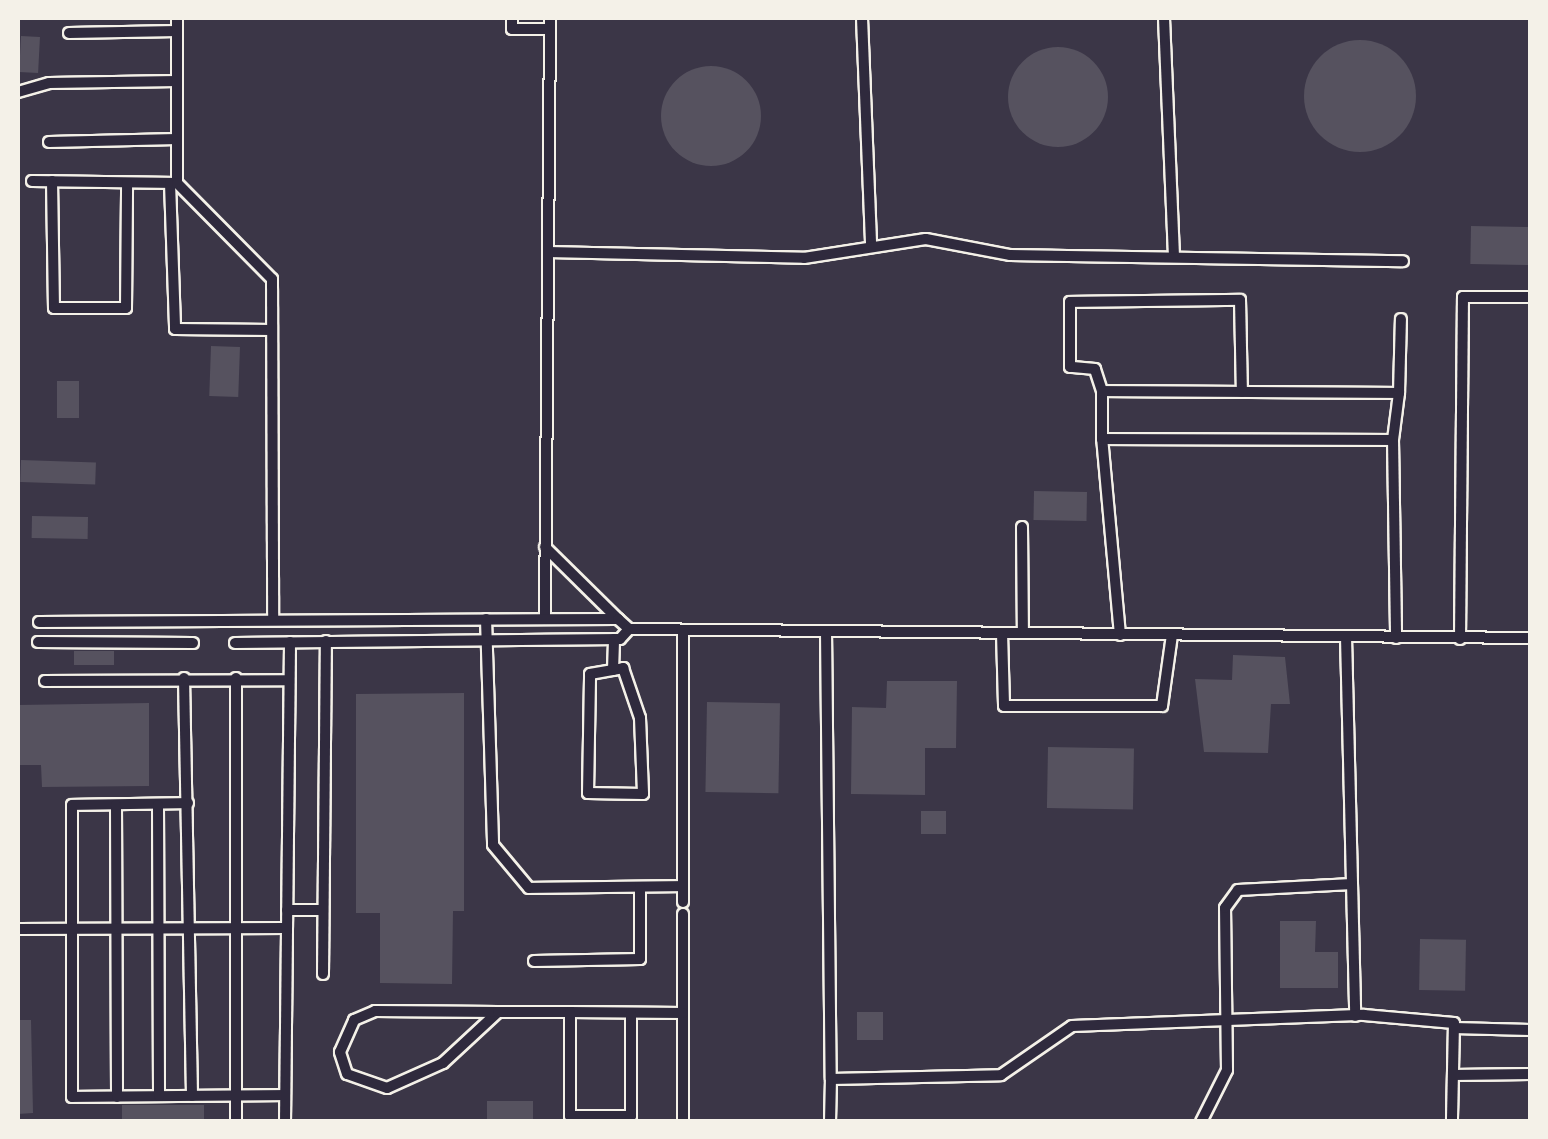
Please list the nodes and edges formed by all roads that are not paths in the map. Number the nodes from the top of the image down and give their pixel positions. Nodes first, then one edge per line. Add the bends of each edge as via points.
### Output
1 (177, 18) edge
2 (512, 18) edge
3 (862, 18) edge
4 (1164, 18) edge
5 (550, 23) edge
6 (177, 31) junction
7 (69, 33) dead end
8 (176, 81) junction
9 (18, 92) edge
10 (176, 139) junction
11 (49, 142) dead end
12 (32, 181) dead end
13 (52, 181) junction
14 (128, 182) junction
15 (173, 183) junction
16 (871, 246) junction
17 (548, 252) junction
18 (1174, 257) junction
19 (1403, 261) dead end
20 (1530, 296) edge
21 (1401, 318) dead end
22 (272, 330) junction
23 (1102, 391) junction
24 (1242, 392) junction
25 (1400, 393) junction
26 (1102, 439) junction
27 (1393, 440) junction
28 (1022, 527) dead end
29 (545, 546) junction
30 (486, 619) junction
31 (545, 619) junction
32 (618, 619) junction
33 (273, 620) junction
34 (39, 622) dead end
35 (629, 630) junction
36 (683, 630) junction
37 (826, 632) junction
38 (1002, 633) junction
39 (1024, 633) junction
40 (1120, 634) junction
41 (1172, 635) junction
42 (1346, 637) junction
43 (487, 638) junction
44 (1396, 638) junction
45 (1530, 638) edge
46 (614, 639) junction
47 (1460, 639) junction
48 (326, 641) junction
49 (38, 642) dead end
50 (290, 642) junction
51 (193, 643) dead end
52 (235, 643) dead end
53 (614, 670) junction
54 (184, 678) junction
55 (236, 678) junction
56 (287, 680) junction
57 (45, 681) dead end
58 (188, 803) junction
59 (116, 804) junction
60 (158, 804) junction
61 (1352, 884) junction
62 (683, 886) junction
63 (640, 887) junction
64 (287, 910) junction
65 (324, 910) junction
66 (157, 928) junction
67 (190, 928) junction
68 (238, 928) junction
69 (287, 928) junction
70 (73, 929) junction
71 (116, 929) junction
72 (18, 930) edge
73 (534, 961) dead end
74 (323, 974) dead end
75 (498, 1012) junction
76 (570, 1012) junction
77 (631, 1013) junction
78 (683, 1013) junction
79 (1355, 1016) junction
80 (1231, 1026) junction
81 (1454, 1028) junction
82 (1530, 1030) edge
83 (1530, 1074) edge
84 (1453, 1075) junction
85 (831, 1079) junction
86 (285, 1095) junction
87 (159, 1096) junction
88 (192, 1096) junction
89 (236, 1096) junction
90 (117, 1097) junction
91 (236, 1122) edge
92 (285, 1122) edge
93 (683, 1122) edge
94 (830, 1122) edge
95 (1201, 1122) edge
96 (1452, 1122) edge

1 - 6 lane
2 - 5 lane via 512,29
3 - 16 lane
4 - 18 lane
5 - 17 lane
6 - 7 lane
6 - 8 lane
8 - 9 lane
8 - 10 lane
10 - 11 lane
10 - 15 lane
12 - 13 lane
13 - 14 lane
13 - 14 lane via 54,308 126,308
14 - 15 lane
15 - 22 lane via 272,279
15 - 22 lane via 175,329
16 - 17 lane via 804,258
16 - 18 lane via 926,239 1010,255
17 - 29 lane
18 - 19 lane
20 - 47 lane via 1462,297
21 - 25 lane
22 - 33 lane
23 - 24 lane
23 - 24 lane via 1095,369 1070,367 1070,302 1240,300
23 - 26 lane
24 - 25 lane
25 - 27 lane
26 - 27 lane
26 - 40 lane
27 - 44 lane
28 - 39 lane
29 - 31 lane
29 - 32 lane
30 - 31 lane
30 - 33 lane
30 - 43 lane
31 - 32 lane
32 - 35 lane
33 - 34 lane
35 - 36 lane
35 - 46 lane
36 - 37 lane
36 - 62 lane
37 - 38 lane
37 - 85 lane
38 - 39 lane
38 - 41 lane via 1004,706 1162,706
39 - 40 lane
40 - 41 lane
41 - 42 lane
42 - 44 lane
42 - 61 lane
43 - 46 lane
43 - 48 lane
43 - 63 lane via 493,844 529,888
44 - 47 lane
45 - 47 lane
46 - 53 lane
48 - 50 lane
48 - 65 lane
49 - 51 lane
50 - 52 lane
50 - 56 lane
53 - 53 lane via 590,674 588,793 642,794 640,718 624,668
54 - 55 lane
54 - 57 lane
54 - 58 lane
55 - 56 lane
55 - 68 lane
56 - 64 lane
58 - 60 lane
58 - 67 lane
59 - 60 lane
59 - 70 lane via 72,805
59 - 71 lane
60 - 66 lane
61 - 79 lane
61 - 80 lane via 1238,890 1225,908
62 - 63 lane
62 - 78 lane
63 - 73 lane via 640,960
64 - 65 lane
64 - 69 lane
65 - 74 lane
66 - 67 lane
66 - 71 lane
66 - 87 lane
67 - 68 lane
67 - 88 lane
68 - 69 lane
68 - 89 lane
69 - 86 lane
70 - 71 lane
70 - 72 lane
70 - 90 lane via 72,1097
71 - 90 lane
75 - 75 lane via 375,1011 354,1020 340,1052 347,1074 387,1088 443,1063
75 - 76 lane
76 - 77 lane
76 - 77 lane via 570,1116 631,1116
77 - 78 lane
78 - 93 lane
79 - 80 lane
79 - 81 lane
80 - 85 lane via 1072,1026 1001,1075
80 - 95 lane via 1226,1070
81 - 82 lane
81 - 84 lane
83 - 84 lane
84 - 96 lane
85 - 94 lane
86 - 89 lane
86 - 92 lane
87 - 88 lane
87 - 90 lane
88 - 89 lane
89 - 91 lane

